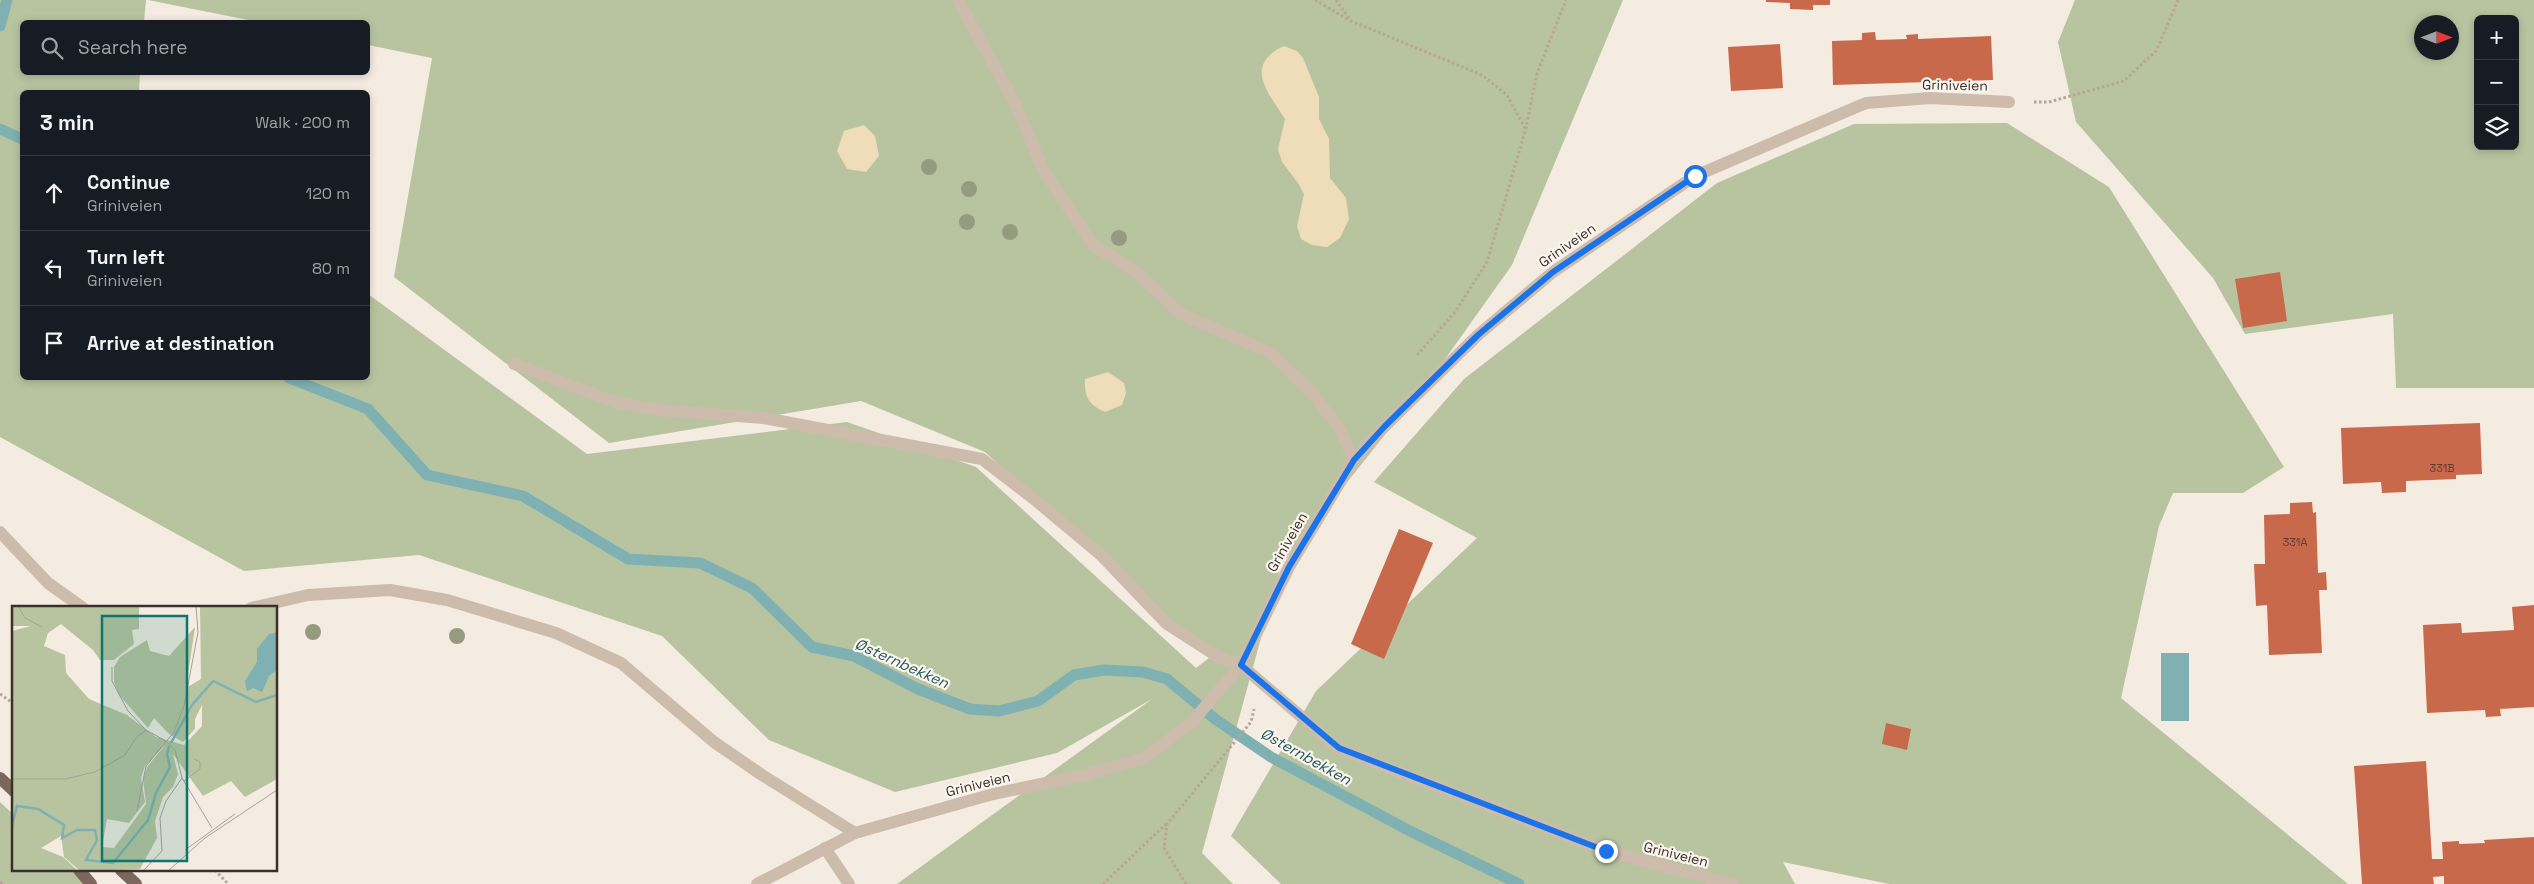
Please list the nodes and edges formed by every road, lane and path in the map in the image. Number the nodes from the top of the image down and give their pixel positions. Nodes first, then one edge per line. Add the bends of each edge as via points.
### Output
1 (958, 0) edge
2 (1315, 0) edge
3 (1336, 0) edge
4 (1566, 0) edge
5 (2178, 0) edge
6 (1351, 21) junction
7 (2009, 102) joint
8 (1526, 128) junction
9 (1411, 362) dead end
10 (514, 364) dead end
11 (1354, 460) junction
12 (0, 532) edge
13 (80, 606) edge
14 (260, 606) edge
15 (1241, 665) junction
16 (0, 694) edge
17 (12, 703) edge
18 (1251, 722) dead end
19 (0, 778) edge
20 (12, 789) edge
21 (1167, 824) junction
22 (854, 833) junction
23 (825, 848) junction
24 (81, 872) edge
25 (123, 872) edge
26 (217, 872) edge
27 (0, 882) edge
28 (4, 884) edge
29 (91, 884) edge
30 (136, 884) edge
31 (228, 884) edge
32 (757, 884) edge
33 (849, 884) edge
34 (1103, 884) edge
35 (1186, 884) edge
36 (1733, 884) edge

1 - 11 street via 1015,103 1043,170 1093,246 1138,273 1179,313 1271,353 1310,391 1338,426
2 - 6 path
3 - 6 path
4 - 8 path via 1537,73
5 - 7 path via 2156,51 2124,81 2049,102
6 - 8 path via 1482,75 1507,95
7 - 11 street, Griniveien via 1930,98 1866,103 1695,176 1553,272 1478,335
8 - 9 path via 1487,262 1455,312
10 - 15 street via 623,403 658,410 764,418 982,460 1102,556 1167,624 1220,658
11 - 15 street, Griniveien via 1289,567
12 - 13 street via 48,583
14 - 22 street via 308,595 390,590 447,600 556,633 621,663 714,742
15 - 22 street, Griniveien via 1192,722 1144,758 1085,775 993,794
15 - 36 street, Griniveien via 1339,748 1606,851
16 - 17 path
18 - 21 path
19 - 20 main road
21 - 34 path
21 - 35 path via 1164,848
22 - 23 street, Griniveien
23 - 32 street, Griniveien
23 - 33 street
24 - 29 main road
25 - 30 main road
26 - 31 path
27 - 28 path

